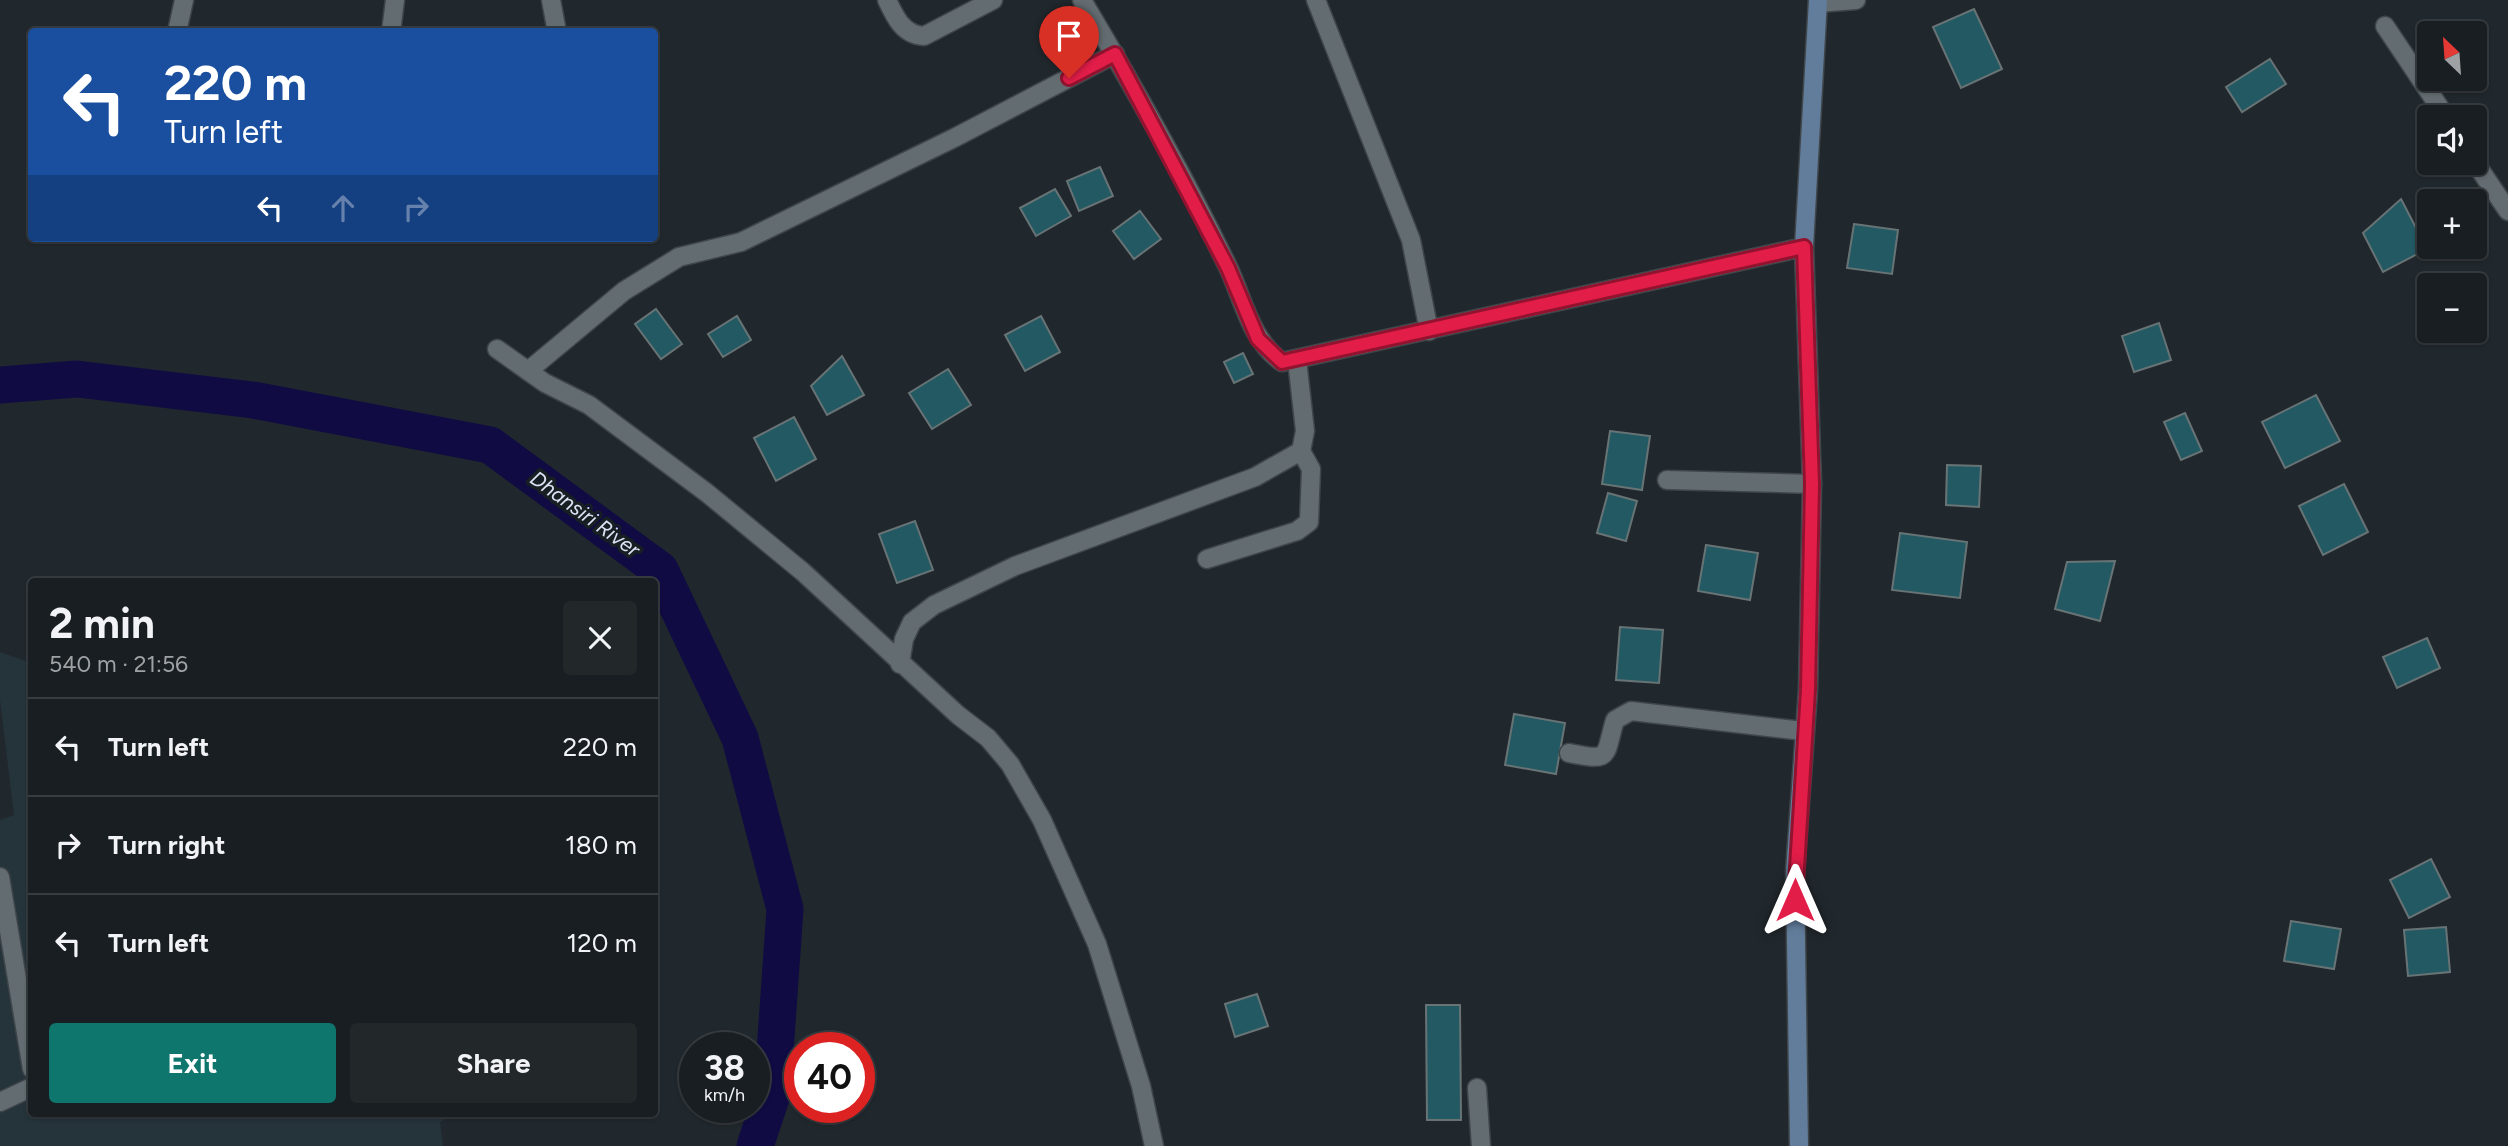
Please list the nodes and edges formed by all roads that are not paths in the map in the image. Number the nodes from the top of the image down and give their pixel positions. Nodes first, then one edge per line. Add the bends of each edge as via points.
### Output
1 (184, 0) edge
2 (395, 0) edge
3 (551, 0) edge
4 (887, 0) edge
5 (993, 0) edge
6 (1082, 0) edge
7 (1316, 0) edge
8 (1856, 0) edge
9 (1818, 2) edge
10 (2385, 26) dead end
11 (178, 28) edge
12 (392, 28) edge
13 (557, 28) edge
14 (1115, 54) junction
15 (2438, 105) edge
16 (2484, 175) edge
17 (2508, 211) edge
18 (1804, 247) junction
19 (1429, 331) junction
20 (497, 349) dead end
21 (1297, 360) junction
22 (528, 371) junction
23 (1301, 451) junction
24 (1667, 480) dead end
25 (1812, 484) junction
26 (1208, 559) dead end
27 (900, 664) junction
28 (1803, 731) junction
29 (1569, 753) dead end
30 (0, 877) edge
31 (28, 1045) edge
32 (1477, 1088) dead end
33 (28, 1089) edge
34 (0, 1101) edge
35 (1154, 1146) edge
36 (1480, 1146) edge
37 (1799, 1146) edge

1 - 11 street
2 - 12 street
3 - 13 street
4 - 5 street via 903,28 914,36 924,36
6 - 14 street
7 - 19 street via 1411,240
8 - 9 street
9 - 18 street
10 - 15 street
14 - 21 street via 1228,268 1258,339 1282,362
14 - 22 street via 741,243 679,257 624,291
16 - 17 street
18 - 19 street
18 - 25 street
19 - 21 street
20 - 22 street
21 - 23 street via 1306,431
22 - 27 street via 589,405 707,493 803,572
23 - 26 street via 1311,469 1309,522 1297,531
23 - 27 street via 1255,477 1015,566 934,605 912,622
24 - 25 street
25 - 28 street via 1808,690
27 - 35 street via 988,738 1010,764 1042,820 1097,944 1141,1086
28 - 29 street via 1631,711 1615,720 1609,751 1603,757
28 - 37 street via 1795,873
30 - 31 street
32 - 36 street
33 - 34 street

